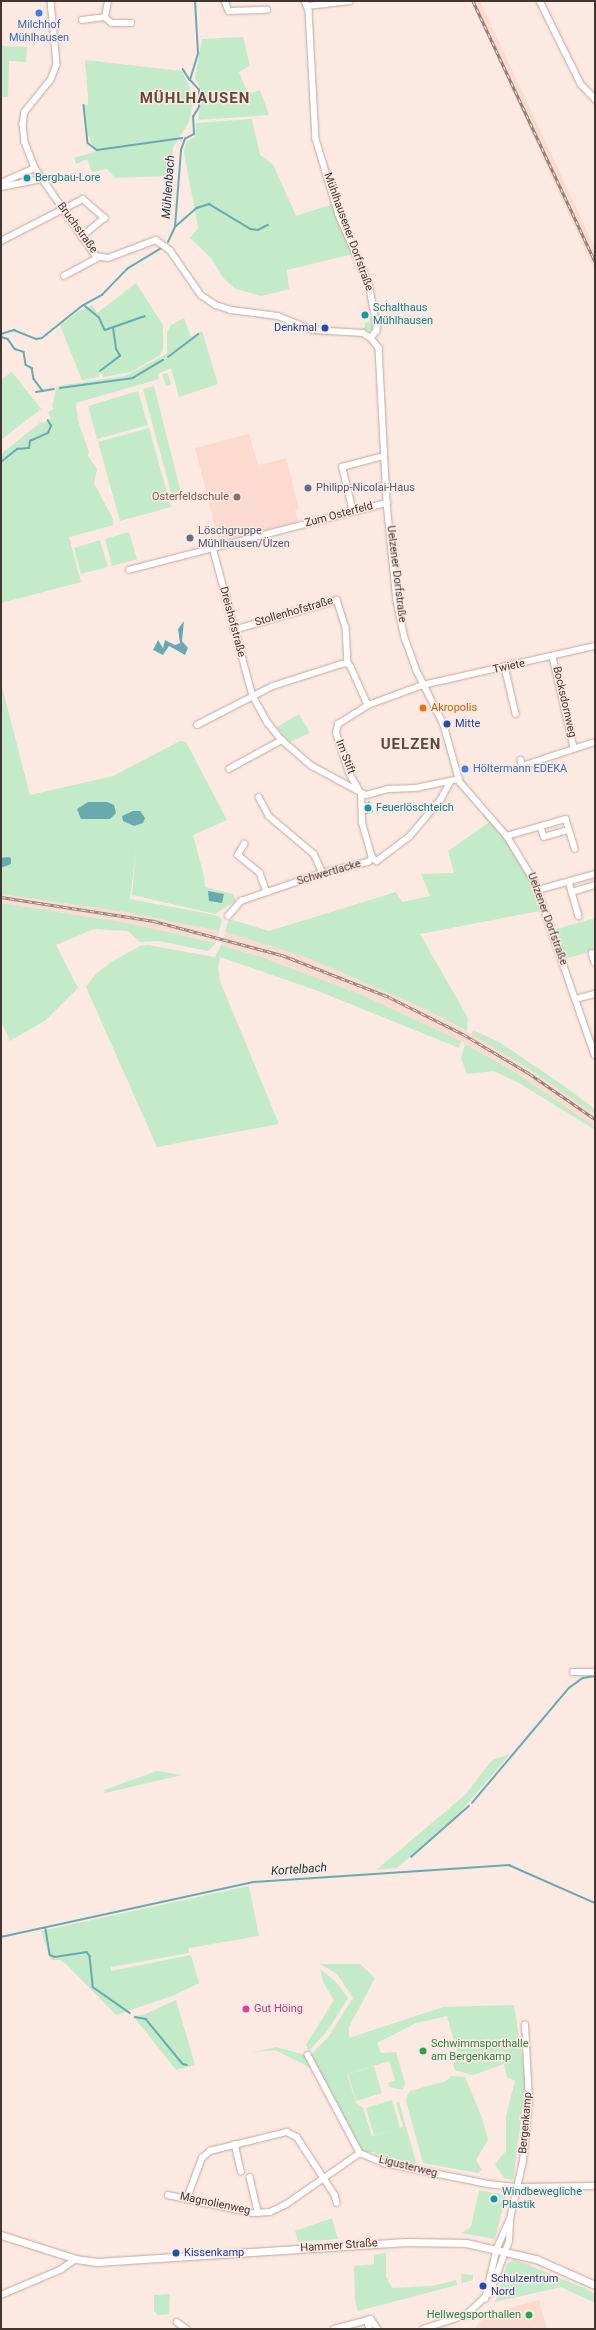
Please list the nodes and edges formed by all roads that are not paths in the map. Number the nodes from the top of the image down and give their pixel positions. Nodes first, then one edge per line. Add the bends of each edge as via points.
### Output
1 (51, 1) edge
2 (108, 1) edge
3 (225, 1) edge
4 (350, 1) edge
5 (540, 1) edge
6 (306, 4) edge
7 (267, 10) dead end
8 (106, 17) junction
9 (82, 20) dead end
10 (131, 22) dead end
11 (595, 98) edge
12 (35, 168) junction
13 (42, 180) junction
14 (1, 183) edge
15 (1, 187) edge
16 (62, 209) junction
17 (82, 237) junction
18 (1, 242) edge
19 (99, 258) junction
20 (64, 276) dead end
21 (371, 338) junction
22 (384, 456) junction
23 (387, 503) junction
24 (353, 512) junction
25 (213, 548) junction
26 (129, 570) dead end
27 (234, 630) junction
28 (595, 646) edge
29 (553, 657) junction
30 (348, 663) junction
31 (505, 667) junction
32 (423, 685) junction
33 (253, 696) junction
34 (368, 705) junction
35 (516, 714) dead end
36 (197, 725) dead end
37 (282, 740) junction
38 (592, 743) dead end
39 (574, 747) junction
40 (522, 765) dead end
41 (229, 769) dead end
42 (459, 779) junction
43 (450, 782) junction
44 (362, 794) junction
45 (259, 797) dead end
46 (541, 827) junction
47 (570, 830) junction
48 (507, 836) junction
49 (245, 844) dead end
50 (575, 849) dead end
51 (372, 858) junction
52 (322, 874) junction
53 (595, 874) edge
54 (569, 882) junction
55 (595, 885) edge
56 (538, 890) junction
57 (267, 892) junction
58 (572, 892) junction
59 (228, 916) dead end
60 (579, 916) dead end
61 (592, 953) dead end
62 (595, 963) edge
63 (595, 994) edge
64 (576, 999) junction
65 (595, 1055) edge
66 (573, 1672) dead end
67 (595, 1672) edge
68 (525, 2025) dead end
69 (308, 2055) dead end
70 (235, 2144) junction
71 (360, 2153) junction
72 (241, 2171) dead end
73 (250, 2177) dead end
74 (323, 2178) junction
75 (595, 2186) edge
76 (518, 2187) junction
77 (168, 2195) dead end
78 (187, 2198) junction
79 (338, 2203) dead end
80 (258, 2213) junction
81 (510, 2219) junction
82 (1, 2235) edge
83 (497, 2248) junction
84 (506, 2250) junction
85 (76, 2259) junction
86 (595, 2285) edge
87 (1, 2295) edge
88 (485, 2298) junction
89 (364, 2321) junction
90 (178, 2322) dead end
91 (187, 2329) edge
92 (334, 2329) edge
93 (370, 2329) edge
94 (378, 2329) edge
95 (423, 2329) edge

1 - 12 street, Bruchstraße via 57,65 51,80 28,105 23,124 26,148
2 - 8 street
3 - 7 street via 229,11
4 - 6 street
5 - 11 street via 581,84
6 - 21 street, Mühlhausener Dorfstraße via 316,139 340,216 369,284 377,326 377,331
8 - 9 street
8 - 10 street via 112,24
12 - 13 street, Bruchstraße
12 - 14 street
13 - 15 street
13 - 16 street, Bruchstraße
16 - 17 street, Bruchstraße
16 - 17 street via 83,199 105,218
16 - 18 street
17 - 19 street, Bruchstraße
19 - 20 street
19 - 21 street, Bruchstraße via 108,258 156,240 170,250 201,295 216,305 231,310 278,316 313,330 358,331
21 - 22 street, Uelzener Dorfstraße via 381,354
22 - 23 street, Uelzener Dorfstraße
22 - 24 street via 342,467
23 - 24 street, Zum Osterfeld
23 - 32 street, Uelzener Dorfstraße via 400,616 410,655
24 - 25 street, Zum Osterfeld
25 - 26 street, Zum Osterfeld
25 - 27 street, Dreishofstraße
27 - 30 street, Stollenhofstraße via 337,600 346,627
27 - 33 street, Dreishofstraße
28 - 29 street, Twiete
29 - 31 street, Twiete
29 - 39 street, Bocksdornweg
30 - 33 street via 294,679
30 - 34 street, Stollenhofstraße
31 - 32 street, Twiete
31 - 35 street
32 - 34 street, Im Stift
32 - 42 street, Uelzener Dorfstraße via 444,725
33 - 36 street
33 - 37 street, Dreishofstraße via 268,723
34 - 44 street, Im Stift via 336,727 349,772
37 - 41 street
37 - 44 street, Dreishofstraße via 312,766
38 - 39 street
39 - 40 street
42 - 43 street
42 - 48 street, Uelzener Dorfstraße
43 - 44 street via 416,788 388,789 371,795
43 - 51 street, Schwertlacke via 441,799 410,836 377,861
44 - 51 street via 362,822
45 - 52 street via 269,816 314,854
46 - 47 street via 544,837
46 - 47 street via 566,819
46 - 48 street
47 - 50 street
48 - 56 street, Uelzener Dorfstraße via 527,865
49 - 57 street via 238,855 260,873
51 - 52 street, Schwertlacke via 368,862
52 - 57 street, Schwertlacke
53 - 54 street
54 - 56 street
54 - 58 street
55 - 58 street
56 - 64 street, Uelzener Dorfstraße
57 - 59 street, Schwertlacke via 241,901
58 - 60 street
61 - 62 street
63 - 64 street
64 - 65 street, Uelzener Dorfstraße
66 - 67 street
68 - 76 street, Bergenkamp via 529,2101
69 - 71 street
70 - 72 street
70 - 74 street via 282,2132 292,2134
70 - 78 street via 205,2154
71 - 74 street, Magnolienweg
71 - 76 street, Ligusterweg via 412,2169 488,2184
73 - 80 street
74 - 79 street via 336,2195
74 - 80 street, Magnolienweg via 277,2209
75 - 76 street, Ligusterweg
76 - 81 street, Bergenkamp
77 - 78 street, Magnolienweg
78 - 80 street, Magnolienweg
81 - 83 street, Bergenkamp
81 - 84 street, Bergenkamp
82 - 85 main road, Hammer Straße
83 - 84 main road, Hammer Straße
83 - 85 main road, Hammer Straße via 466,2243 416,2241 118,2261
83 - 88 street, Bergenkamp
84 - 86 main road, Hammer Straße via 562,2269
84 - 88 street, Bergenkamp via 495,2287
85 - 87 street via 60,2270
88 - 95 street, Bergenkamp via 466,2315
89 - 92 street
89 - 93 street
89 - 94 street via 373,2319
90 - 91 street

